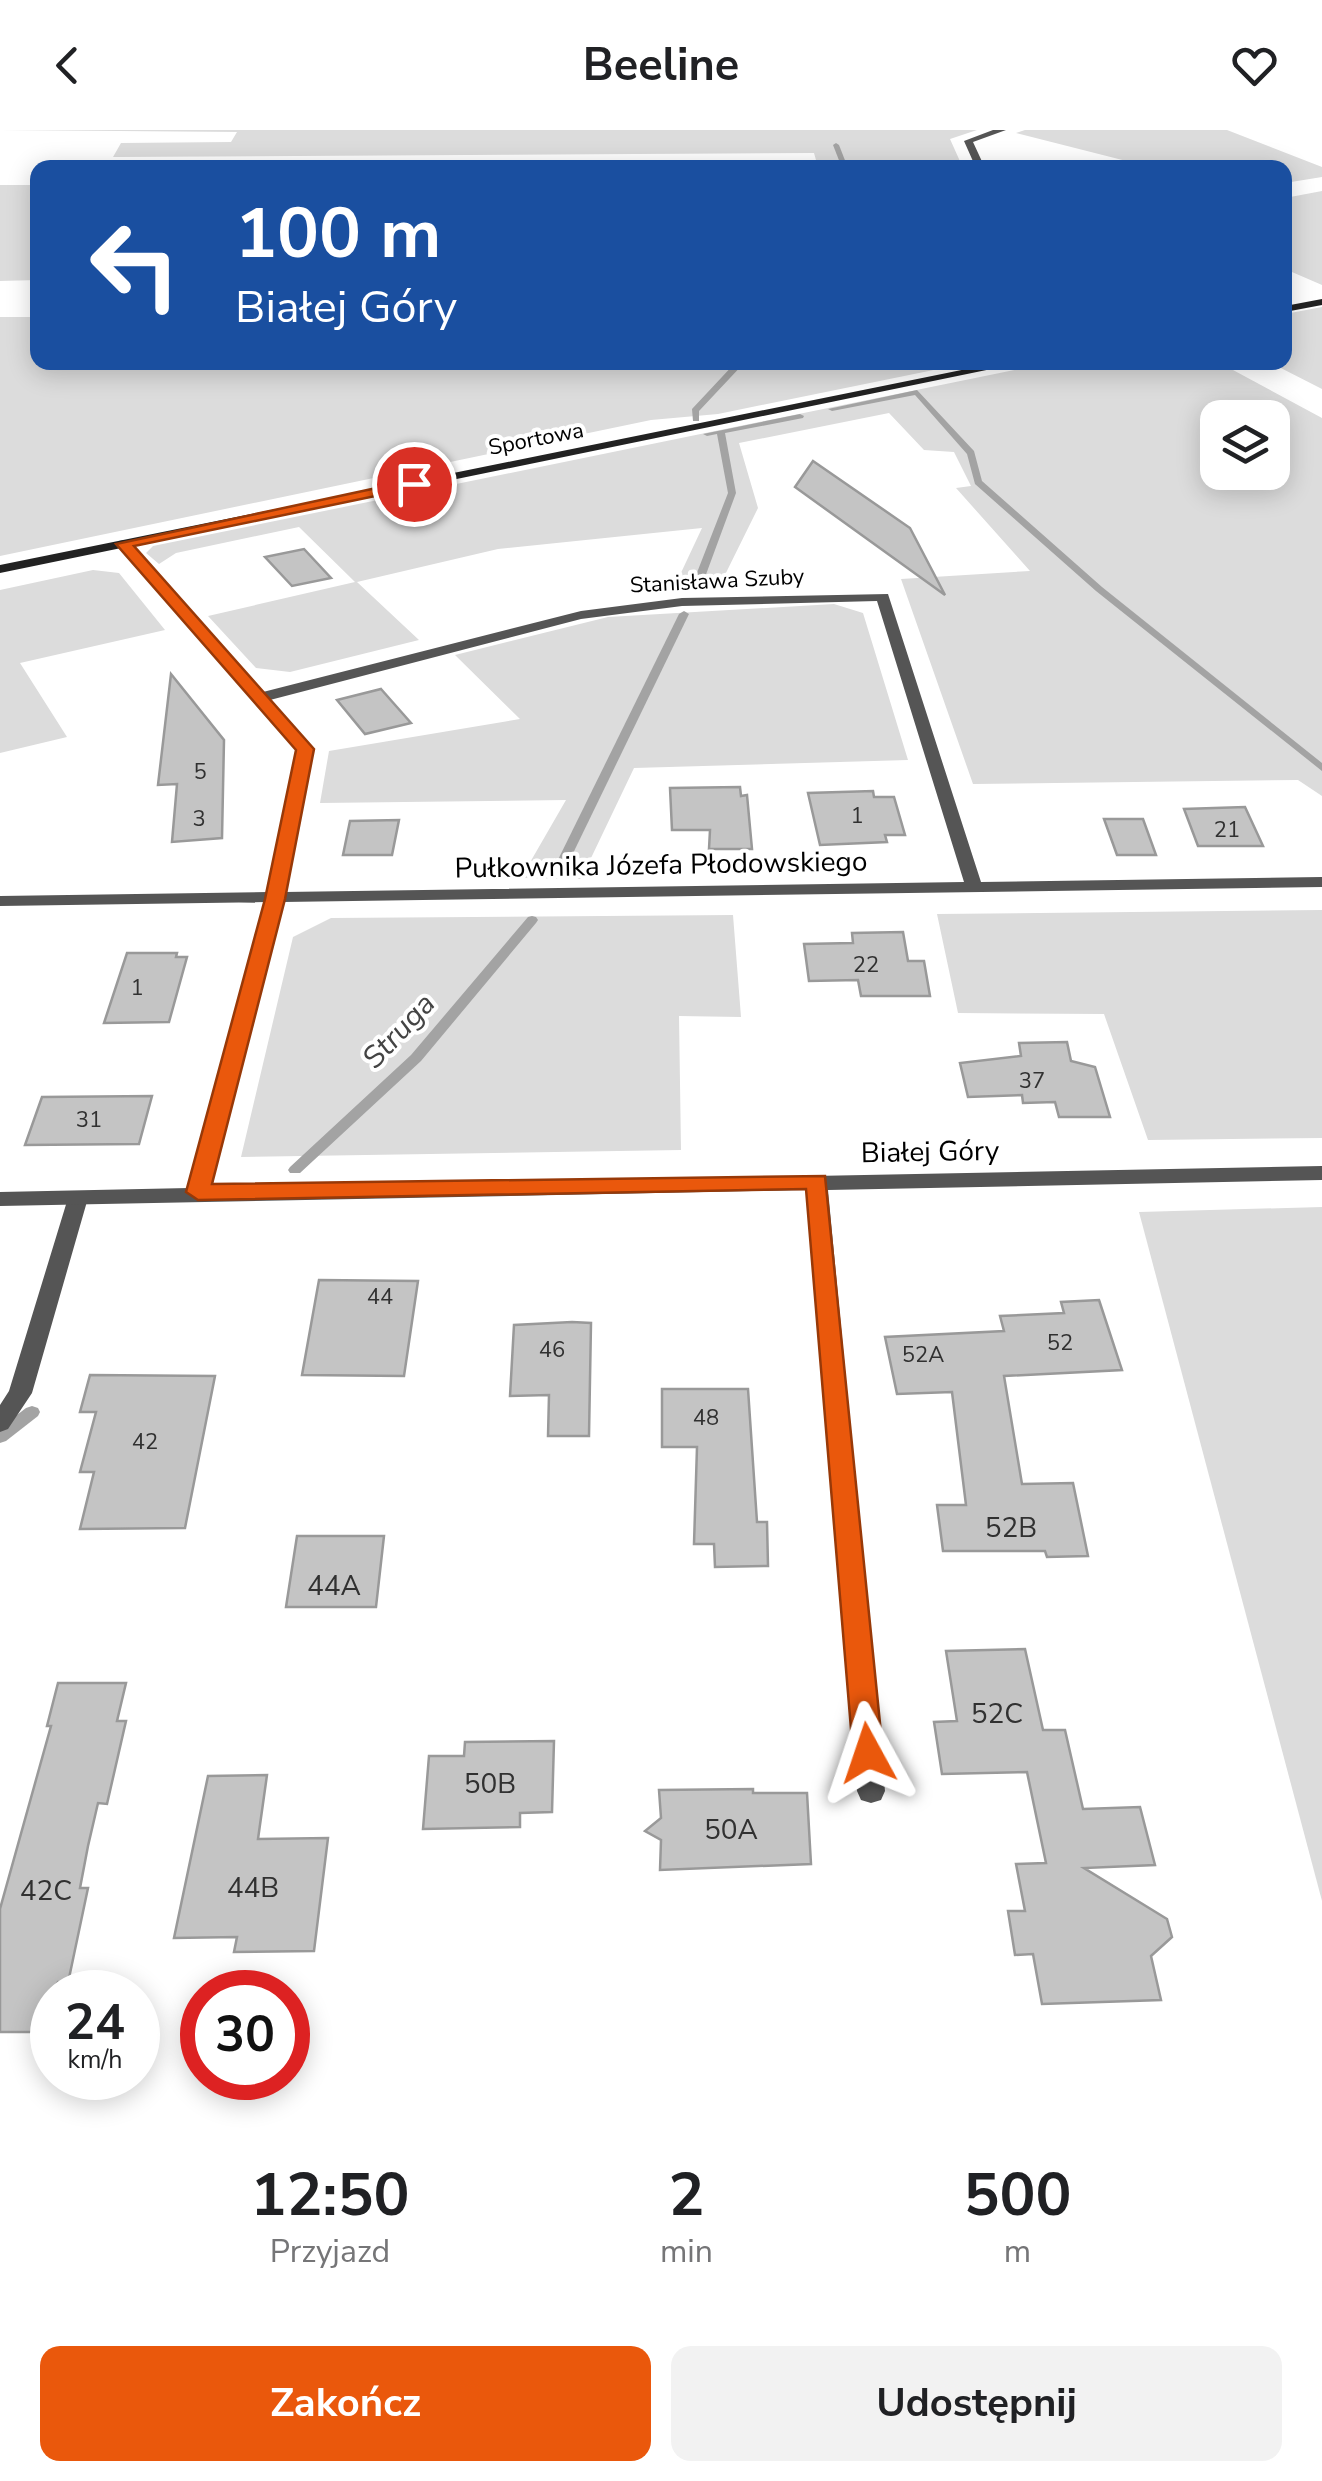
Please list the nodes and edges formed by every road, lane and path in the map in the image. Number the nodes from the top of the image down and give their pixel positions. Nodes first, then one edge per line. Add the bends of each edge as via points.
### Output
1 (1002, 130) edge
2 (977, 160) edge
3 (1322, 302) edge
4 (1292, 308) edge
5 (981, 370) edge
6 (124, 544) junction
7 (0, 569) edge
8 (259, 698) junction
9 (1322, 882) edge
10 (974, 888) junction
11 (275, 899) junction
12 (0, 902) edge
13 (1322, 1173) edge
14 (817, 1181) junction
15 (198, 1192) junction
16 (78, 1198) junction
17 (0, 1199) edge
18 (0, 1423) edge
19 (872, 1792) dead end

1 - 2 street via 968,141
3 - 4 street
5 - 6 street, Sportowa
6 - 7 street, Sportowa
6 - 8 street
8 - 10 street, Stanisława Szuby via 635,606 883,596
8 - 11 street via 305,749
9 - 10 street, Pułkownika Józefa Płodowskiego
10 - 11 street, Pułkownika Józefa Płodowskiego
11 - 12 street, Pułkownika Józefa Płodowskiego
11 - 15 street
13 - 14 street, Białej Góry
14 - 15 street, Białej Góry
14 - 19 street
15 - 16 street, Białej Góry
16 - 17 street, Białej Góry
16 - 18 street via 20,1393

